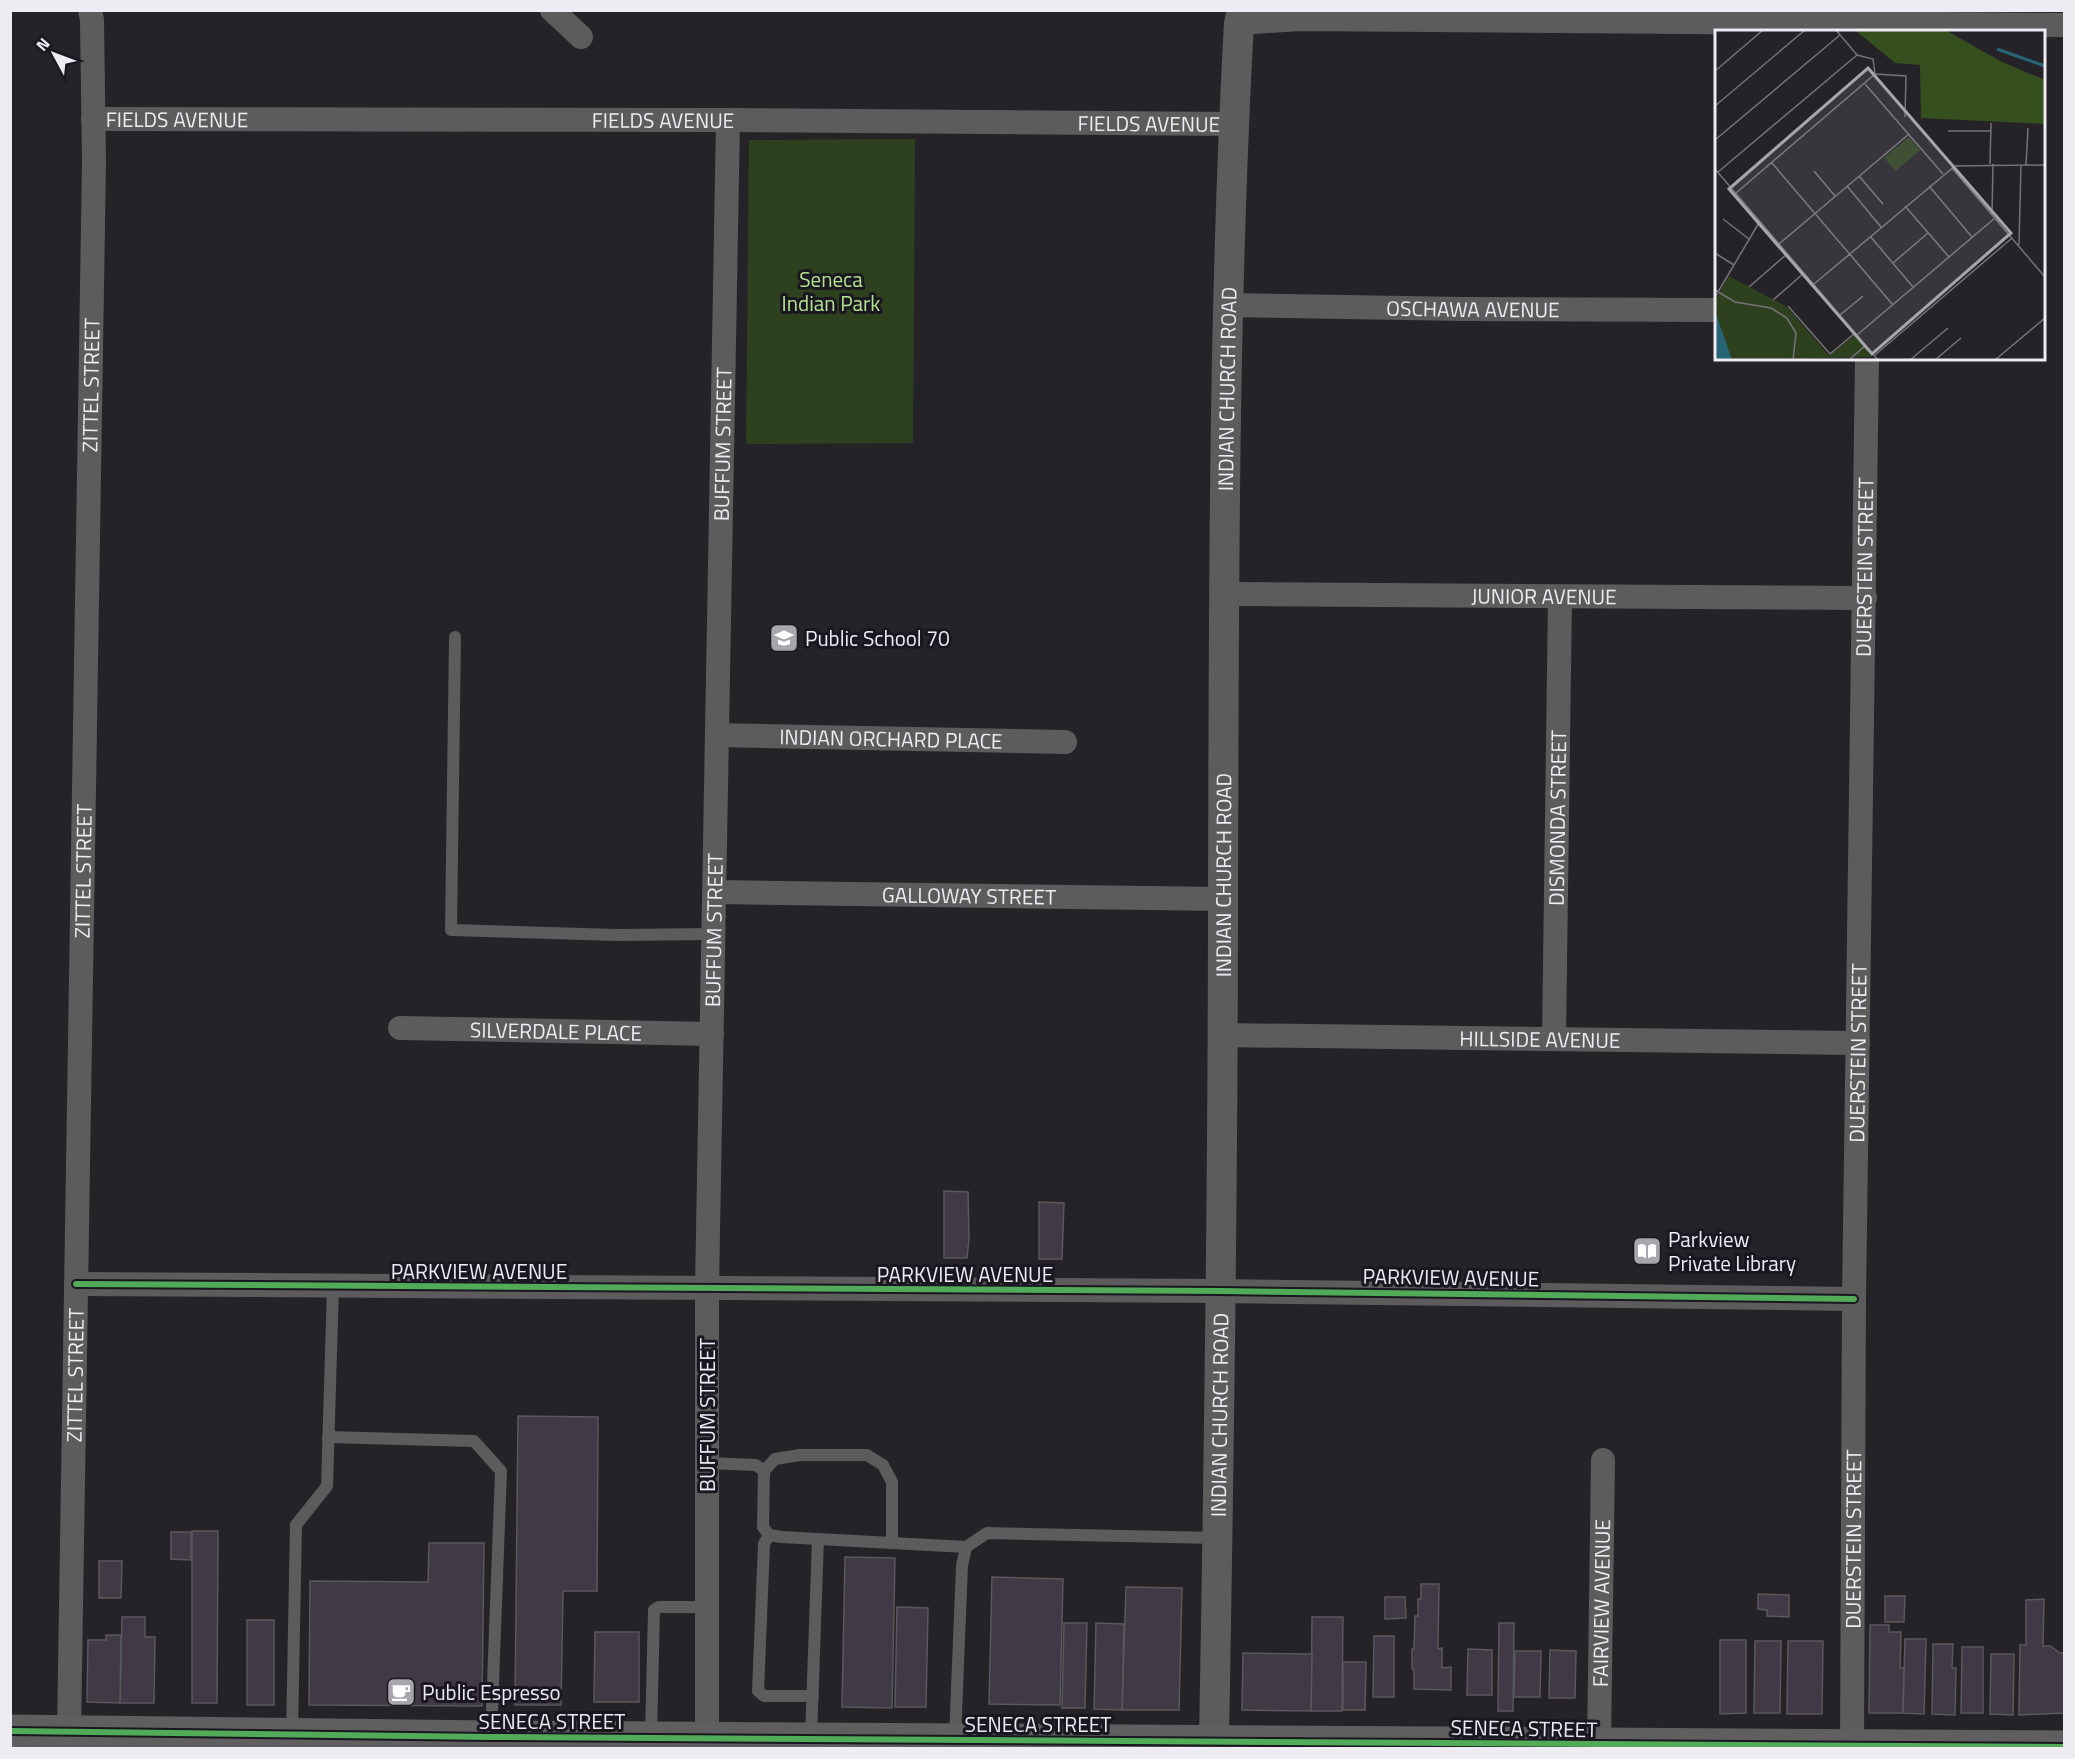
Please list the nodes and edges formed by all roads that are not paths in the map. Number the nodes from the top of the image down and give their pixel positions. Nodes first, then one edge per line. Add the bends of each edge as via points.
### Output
1 (90, 10) edge
2 (552, 10) edge
3 (1240, 17) edge
4 (1821, 17) edge
5 (2064, 25) edge
6 (1871, 28) edge
7 (581, 37) dead end
8 (93, 119) junction
9 (728, 120) junction
10 (1233, 124) junction
11 (1229, 305) junction
12 (1715, 310) edge
13 (1867, 360) edge
14 (1223, 594) junction
15 (1560, 597) junction
16 (1864, 598) junction
17 (455, 637) dead end
18 (717, 735) junction
19 (1065, 742) dead end
20 (715, 892) junction
21 (1223, 899) junction
22 (714, 934) junction
23 (400, 1028) dead end
24 (712, 1034) junction
25 (1222, 1035) junction
26 (1554, 1038) junction
27 (1858, 1043) junction
28 (76, 1284) junction
29 (333, 1286) junction
30 (708, 1288) junction
31 (1220, 1291) junction
32 (1854, 1299) junction
33 (328, 1437) junction
34 (1603, 1460) dead end
35 (707, 1463) junction
36 (764, 1471) junction
37 (769, 1535) junction
38 (1217, 1538) junction
39 (818, 1539) junction
40 (892, 1543) junction
41 (966, 1547) junction
42 (707, 1607) junction
43 (813, 1696) junction
44 (10, 1731) edge
45 (69, 1732) junction
46 (292, 1735) junction
47 (491, 1737) junction
48 (955, 1740) junction
49 (134, 1741) edge
50 (425, 1742) edge
51 (663, 1742) edge
52 (822, 1742) edge
53 (1073, 1744) edge
54 (1205, 1744) edge
55 (1599, 1745) junction
56 (1833, 1747) edge
57 (2064, 1747) edge
58 (1977, 1748) edge

1 - 8 street, ZITTEL STREET
2 - 7 street
3 - 4 street
3 - 10 street, INDIAN CHURCH ROAD
4 - 6 street
5 - 6 street
8 - 9 street, FIELDS AVENUE
8 - 28 street, ZITTEL STREET
9 - 10 street, FIELDS AVENUE
9 - 18 street, BUFFUM STREET
10 - 11 street, INDIAN CHURCH ROAD
11 - 12 street, OSCHAWA AVENUE
11 - 14 street, INDIAN CHURCH ROAD
13 - 16 street, DUERSTEIN STREET
14 - 15 street, JUNIOR AVENUE
14 - 21 street, INDIAN CHURCH ROAD
15 - 16 street, JUNIOR AVENUE
15 - 26 street, DISMONDA STREET
16 - 27 street, DUERSTEIN STREET
17 - 22 lane via 451,930
18 - 19 street, INDIAN ORCHARD PLACE
18 - 20 street, BUFFUM STREET
20 - 21 street, GALLOWAY STREET
20 - 22 street, BUFFUM STREET
21 - 25 street, INDIAN CHURCH ROAD
22 - 24 street, BUFFUM STREET
23 - 24 street, SILVERDALE PLACE
24 - 30 street, BUFFUM STREET
25 - 26 street, HILLSIDE AVENUE
25 - 31 street, INDIAN CHURCH ROAD
26 - 27 street, HILLSIDE AVENUE
27 - 32 street, DUERSTEIN STREET
28 - 29 street, PARKVIEW AVENUE
28 - 45 street, ZITTEL STREET
29 - 30 street, PARKVIEW AVENUE
29 - 33 lane
30 - 31 street, PARKVIEW AVENUE
30 - 35 street, BUFFUM STREET
31 - 32 street, PARKVIEW AVENUE
31 - 38 street, INDIAN CHURCH ROAD
32 - 56 street, DUERSTEIN STREET
33 - 46 lane via 327,1486 296,1525
33 - 47 lane via 474,1441 501,1471
34 - 55 street, FAIRVIEW AVENUE
35 - 36 lane via 756,1465
35 - 42 street, BUFFUM STREET
36 - 37 lane via 763,1527
36 - 40 lane via 775,1459 800,1455 867,1455 883,1465 892,1482
37 - 39 lane
37 - 43 lane via 764,1544 758,1691 764,1696
38 - 41 lane via 987,1533
38 - 54 street, INDIAN CHURCH ROAD
39 - 40 lane
39 - 43 lane
40 - 41 lane
41 - 48 lane
42 - 51 street, BUFFUM STREET
42 - 51 lane via 654,1610
43 - 52 lane
44 - 45 main road, SENECA STREET
45 - 49 main road, SENECA STREET
46 - 49 main road, SENECA STREET
46 - 50 main road, SENECA STREET
47 - 50 main road, SENECA STREET
47 - 51 main road, SENECA STREET
48 - 52 main road, SENECA STREET
48 - 53 main road, SENECA STREET
51 - 52 main road, SENECA STREET
53 - 54 main road, SENECA STREET
54 - 55 main road, SENECA STREET
55 - 56 main road, SENECA STREET
56 - 58 main road, SENECA STREET
57 - 58 main road, SENECA STREET

